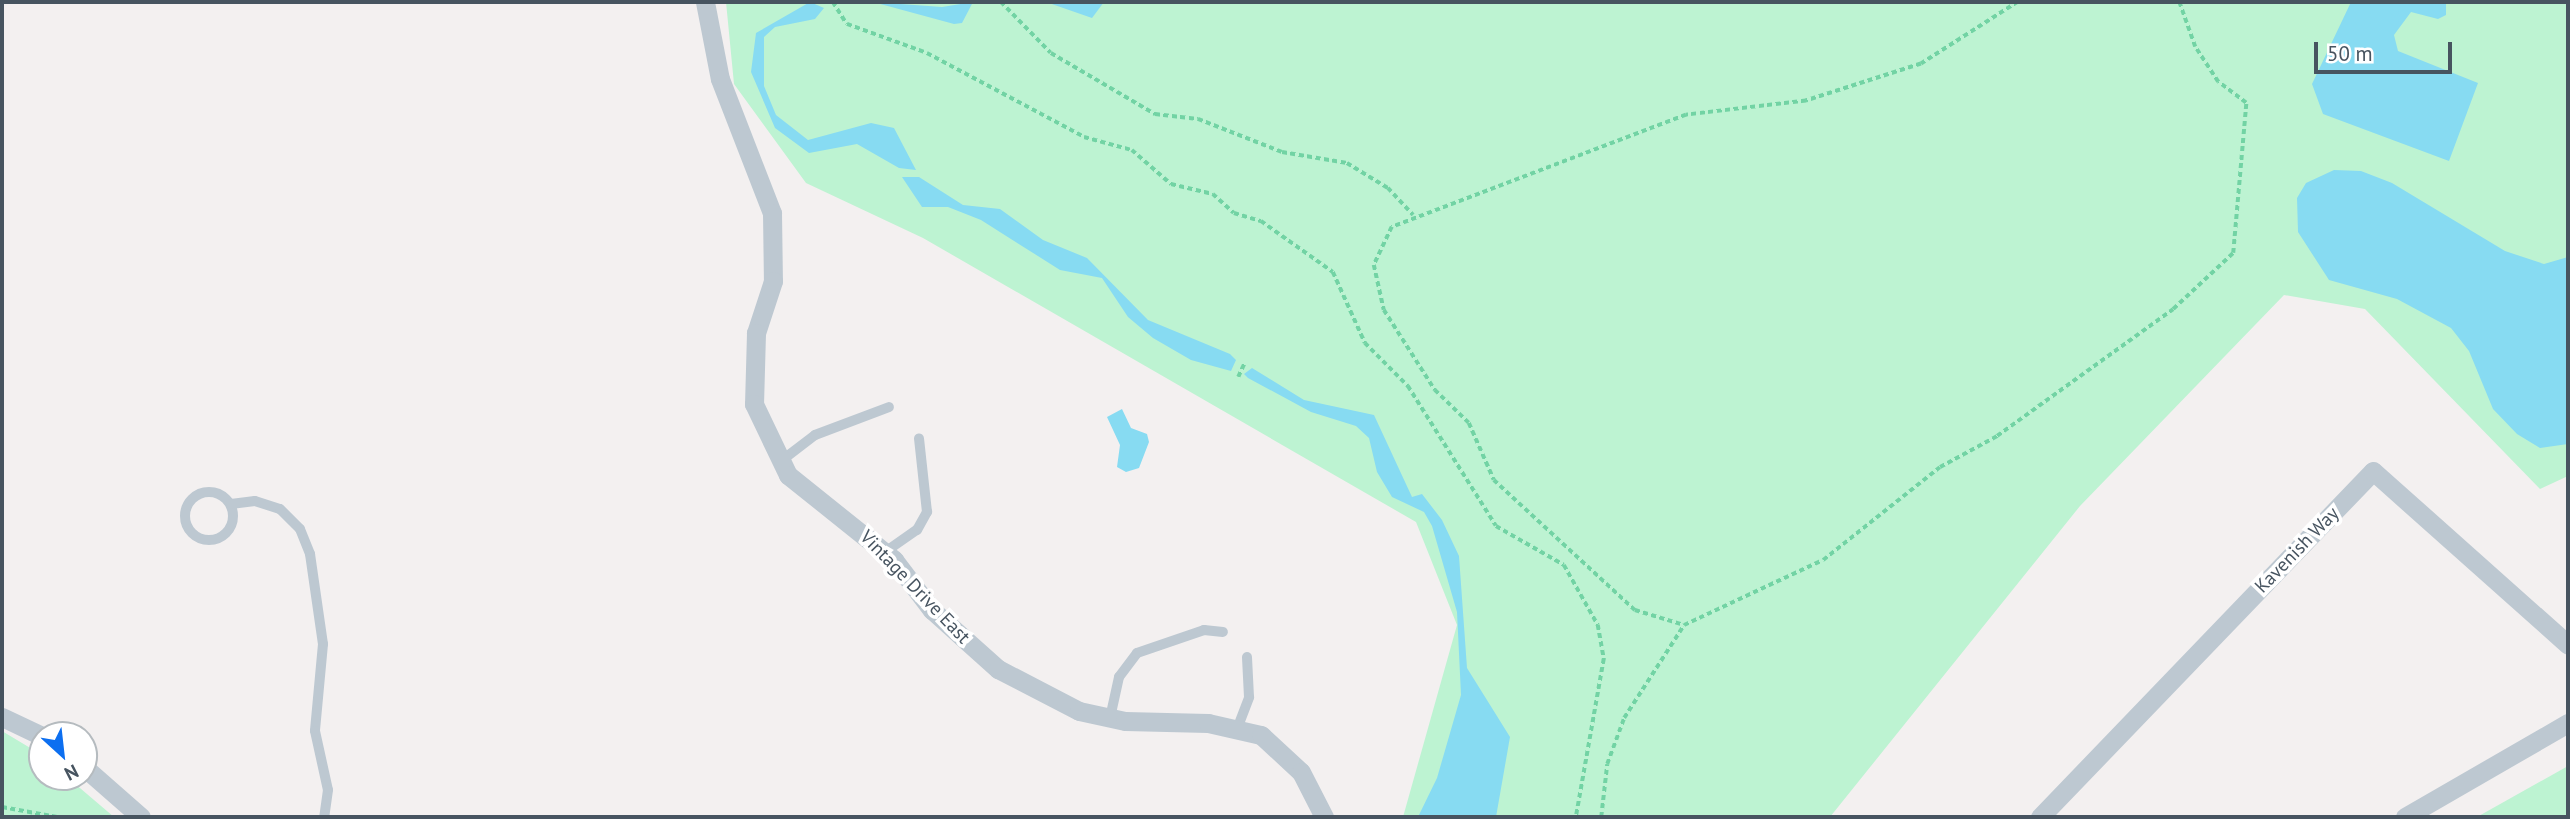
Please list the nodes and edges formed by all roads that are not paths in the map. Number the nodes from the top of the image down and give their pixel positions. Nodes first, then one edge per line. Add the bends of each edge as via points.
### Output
1 (705, 2) edge
2 (889, 407) dead end
3 (919, 438) dead end
4 (781, 461) junction
5 (231, 503) junction
6 (885, 552) junction
7 (1223, 632) dead end
8 (2568, 645) edge
9 (1247, 657) dead end
10 (2, 717) edge
11 (1110, 718) junction
12 (2568, 723) edge
13 (28, 729) edge
14 (1237, 729) junction
15 (98, 779) edge
16 (141, 817) edge
17 (324, 817) edge
18 (1324, 817) edge
19 (2040, 817) edge
20 (2406, 817) edge

1 - 4 street, Vintage Drive East via 719,79 772,213 773,281 756,333 754,404
2 - 4 lane via 815,435
3 - 6 lane via 927,512 917,530
4 - 6 street, Vintage Drive East via 788,475
5 - 5 lane via 216,492 192,501 185,517 191,534 207,539 226,533
5 - 17 lane via 255,501 280,509 300,529 310,554 323,644 315,731 328,790
6 - 11 street, Vintage Drive East via 932,610 998,669 1079,711
7 - 11 lane via 1204,630 1137,653 1119,677
8 - 19 street, Kavenish Way via 2373,471
9 - 14 lane via 1249,697
10 - 13 street
11 - 14 street, Vintage Drive East
12 - 20 street
14 - 18 street, Vintage Drive East via 1261,735 1301,772
15 - 16 street

